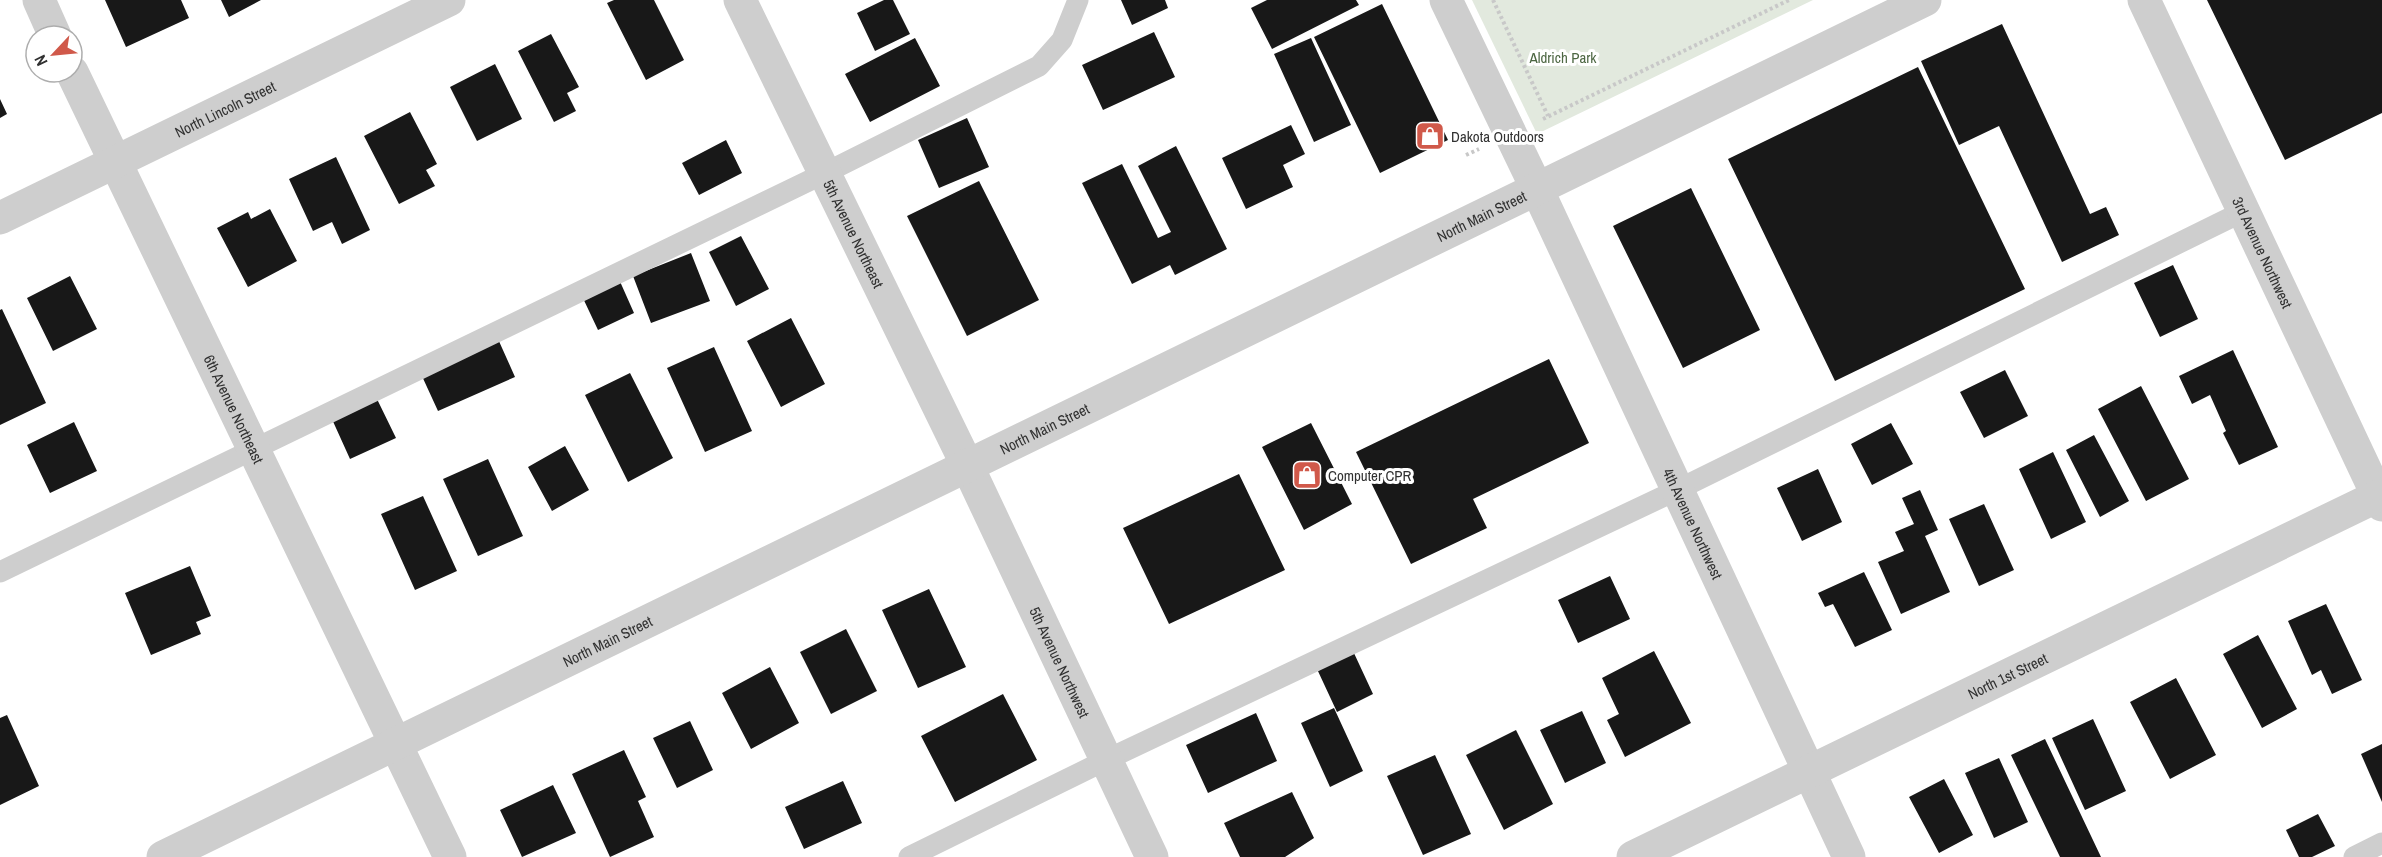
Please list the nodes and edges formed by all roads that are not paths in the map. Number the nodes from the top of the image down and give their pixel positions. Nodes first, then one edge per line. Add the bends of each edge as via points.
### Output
1 (39, 0) edge
2 (449, 0) edge
3 (740, 0) edge
4 (1078, 0) edge
5 (1446, 0) edge
6 (1925, 0) edge
7 (2144, 0) edge
8 (50, 24) edge
9 (78, 84) edge
10 (114, 162) junction
11 (825, 173) junction
12 (1537, 189) junction
13 (2244, 211) junction
14 (0, 218) edge
15 (254, 450) junction
16 (967, 465) junction
17 (1677, 490) junction
18 (2380, 498) edge
19 (0, 572) edge
20 (396, 744) junction
21 (1106, 760) junction
22 (1808, 771) junction
23 (2382, 843) edge
24 (163, 857) edge
25 (450, 857) edge
26 (909, 857) edge
27 (1152, 857) edge
28 (1633, 857) edge
29 (1849, 857) edge
30 (2354, 857) edge

1 - 8 street
2 - 10 street, North Lincoln Street
3 - 11 street, 5th Avenue Northeast
4 - 11 lane via 1062,40 1039,66
5 - 12 street, 4th Avenue Northwest
6 - 12 street, North Main Street
7 - 13 street, 3rd Avenue Northwest
9 - 10 street, 6th Avenue Northeast
10 - 14 street, North Lincoln Street
10 - 15 street, 6th Avenue Northeast
11 - 15 lane
11 - 16 street, 5th Avenue Northeast
12 - 16 street, North Main Street
12 - 17 street, 4th Avenue Northwest
13 - 17 lane
13 - 18 street, 3rd Avenue Northwest
15 - 19 lane
15 - 20 street, 6th Avenue Northeast
16 - 20 street, North Main Street
16 - 21 street, 5th Avenue Northwest
17 - 21 lane
17 - 22 street, 4th Avenue Northwest
18 - 22 street, North 1st Street
20 - 24 street, North Main Street
20 - 25 street, 6th Avenue Northeast
21 - 26 lane
21 - 27 street, 5th Avenue Northwest
22 - 28 street, North 1st Street
22 - 29 street, 4th Avenue Northwest
23 - 30 lane

